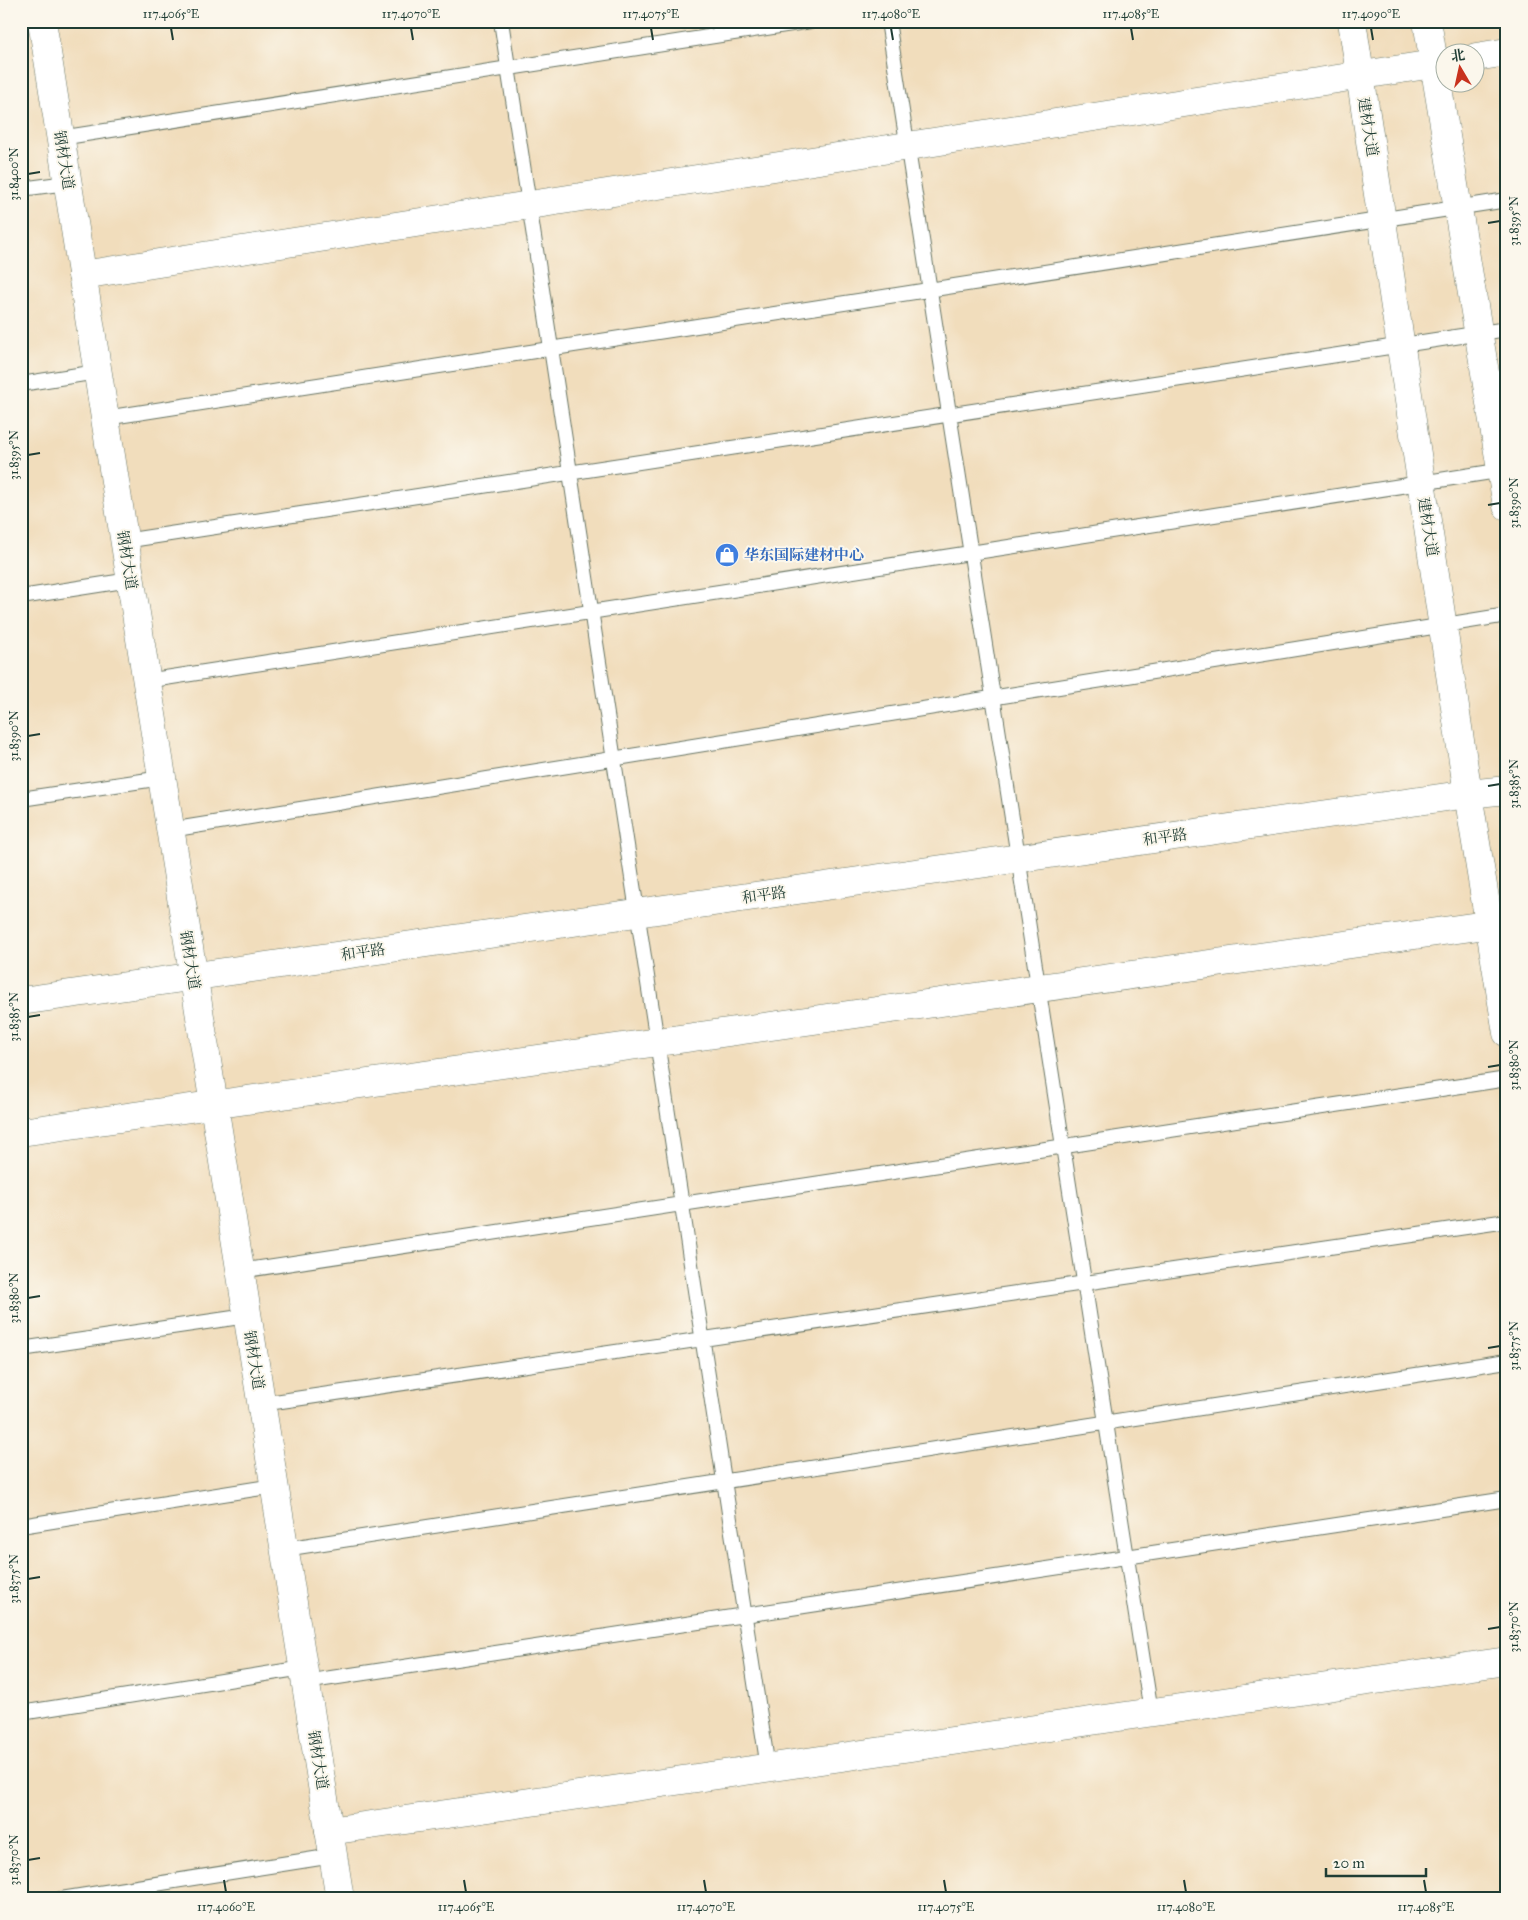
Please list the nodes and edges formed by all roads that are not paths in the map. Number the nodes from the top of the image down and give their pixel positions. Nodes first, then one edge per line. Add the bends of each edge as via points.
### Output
1 (42, 21) edge
2 (501, 21) edge
3 (811, 21) edge
4 (888, 21) edge
5 (1352, 21) edge
6 (1427, 21) edge
7 (1436, 49) edge
8 (1507, 52) edge
9 (1486, 55) edge
10 (1436, 63) edge
11 (508, 68) junction
12 (1360, 74) junction
13 (1444, 92) edge
14 (60, 138) junction
15 (907, 146) junction
16 (67, 182) junction
17 (21, 189) edge
18 (1507, 200) edge
19 (530, 205) junction
20 (1458, 208) junction
21 (1382, 219) junction
22 (82, 275) junction
23 (930, 290) junction
24 (1507, 329) edge
25 (1478, 333) junction
26 (1401, 345) junction
27 (552, 349) junction
28 (97, 372) junction
29 (21, 384) edge
30 (949, 414) junction
31 (105, 418) junction
32 (1504, 471) edge
33 (570, 472) junction
34 (1421, 484) junction
35 (1507, 506) edge
36 (124, 541) junction
37 (970, 553) junction
38 (130, 580) junction
39 (21, 597) edge
40 (592, 612) junction
41 (1507, 615) edge
42 (1443, 626) junction
43 (146, 680) junction
44 (993, 698) junction
45 (614, 759) junction
46 (162, 778) junction
47 (1507, 790) edge
48 (1468, 794) junction
49 (21, 799) edge
50 (170, 830) junction
51 (1018, 858) junction
52 (638, 913) junction
53 (1498, 923) edge
54 (193, 977) junction
55 (1038, 988) junction
56 (21, 1001) edge
57 (1507, 1033) edge
58 (658, 1042) junction
59 (1507, 1080) edge
60 (213, 1104) junction
61 (21, 1132) edge
62 (1063, 1146) junction
63 (683, 1204) junction
64 (1507, 1221) edge
65 (240, 1271) junction
66 (1084, 1284) junction
67 (247, 1316) junction
68 (703, 1341) junction
69 (21, 1349) edge
70 (1507, 1361) edge
71 (261, 1404) junction
72 (1106, 1422) junction
73 (725, 1481) junction
74 (274, 1486) junction
75 (1507, 1498) edge
76 (21, 1526) edge
77 (284, 1549) junction
78 (1127, 1557) junction
79 (745, 1615) junction
80 (1507, 1661) edge
81 (304, 1675) junction
82 (1151, 1712) junction
83 (21, 1713) edge
84 (768, 1768) junction
85 (331, 1843) junction
86 (61, 1899) edge
87 (340, 1899) edge

1 - 14 street, 钢材大道
2 - 11 lane
3 - 11 lane
4 - 15 lane
5 - 12 street, 建材大道
6 - 7 street
8 - 9 street
10 - 12 street
11 - 14 lane
11 - 19 lane
12 - 15 street
12 - 21 street, 建材大道
13 - 20 street
14 - 16 street, 钢材大道
15 - 19 street
15 - 23 lane
16 - 17 lane
16 - 22 street, 钢材大道
18 - 20 lane
19 - 22 street
19 - 27 lane
20 - 21 lane
20 - 25 street
21 - 23 lane
21 - 26 street, 建材大道
22 - 28 street, 钢材大道
23 - 27 lane
23 - 30 lane
24 - 25 lane
25 - 26 lane
25 - 32 street
26 - 30 lane
26 - 34 street, 建材大道
27 - 31 lane
27 - 33 lane
28 - 29 lane
28 - 31 street, 钢材大道
30 - 33 lane
30 - 37 lane
31 - 36 street, 钢材大道
32 - 34 lane
32 - 35 street
33 - 36 lane
33 - 40 lane
34 - 37 lane
34 - 42 street, 建材大道
36 - 38 street, 钢材大道
37 - 40 lane
37 - 44 lane
38 - 39 lane
38 - 43 street, 钢材大道
40 - 43 lane
40 - 45 lane
41 - 42 lane
42 - 44 lane
42 - 48 street, 建材大道
43 - 46 street, 钢材大道
44 - 45 lane
44 - 51 lane
45 - 50 lane
45 - 52 lane
46 - 49 lane
46 - 50 street, 钢材大道
47 - 48 street, 和平路
48 - 51 street, 和平路
48 - 53 street, 建材大道
50 - 54 street, 钢材大道
51 - 52 street, 和平路
51 - 55 lane
52 - 54 street, 和平路
52 - 58 lane
53 - 55 street
53 - 57 street, 建材大道
54 - 56 street, 和平路
54 - 60 street, 钢材大道
55 - 58 street
55 - 62 lane
58 - 60 street
58 - 63 lane
59 - 62 lane
60 - 61 street
60 - 65 street, 钢材大道
62 - 63 lane
62 - 66 lane
63 - 65 lane
63 - 68 lane
64 - 66 lane
65 - 67 street, 钢材大道
66 - 68 lane
66 - 72 lane
67 - 69 lane
67 - 71 street, 钢材大道
68 - 71 lane
68 - 73 lane
70 - 72 lane
71 - 74 street, 钢材大道
72 - 73 lane
72 - 78 lane
73 - 77 lane
73 - 79 lane
74 - 76 lane
74 - 77 street, 钢材大道
75 - 78 lane
77 - 81 street, 钢材大道
78 - 79 lane
78 - 82 lane
79 - 81 lane
79 - 84 lane
80 - 82 street
81 - 83 lane
81 - 85 street, 钢材大道
82 - 84 street
84 - 85 street
85 - 86 lane
85 - 87 street, 钢材大道

